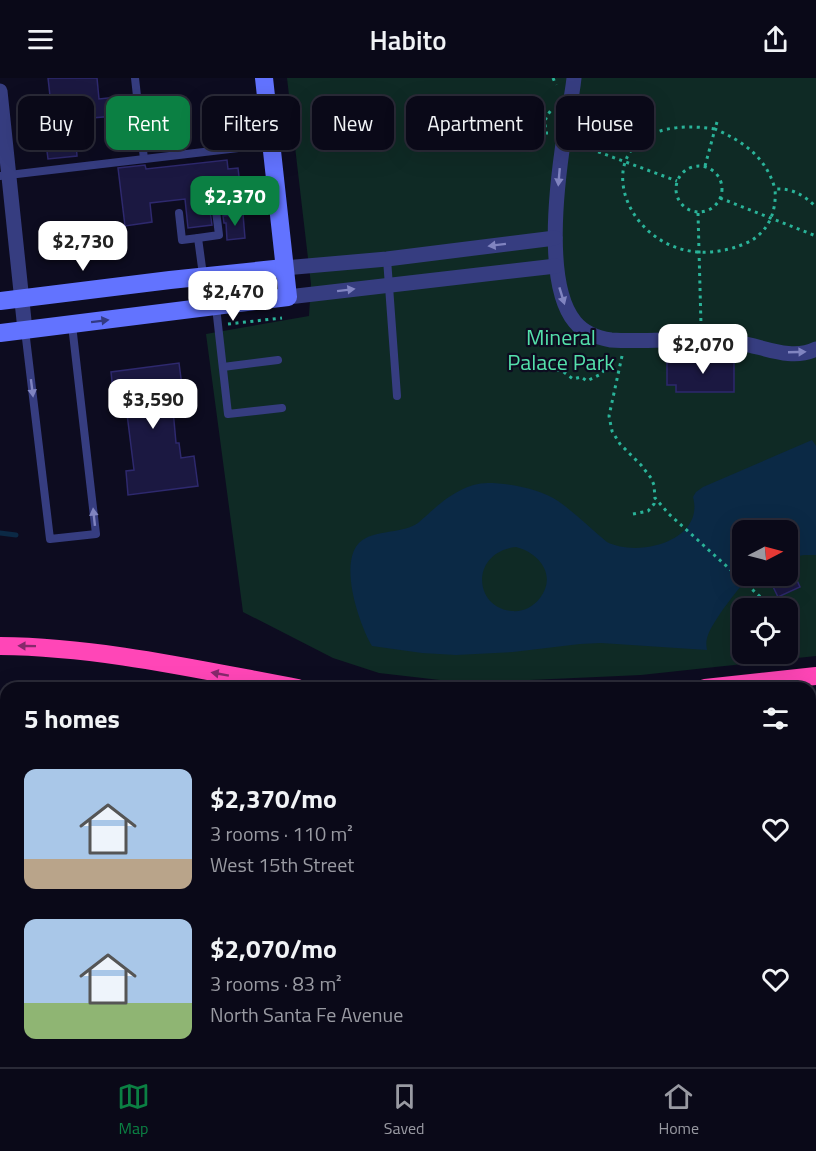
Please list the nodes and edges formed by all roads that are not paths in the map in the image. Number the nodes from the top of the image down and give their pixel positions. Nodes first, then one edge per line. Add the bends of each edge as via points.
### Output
1 (135, 78) edge
2 (264, 78) edge
3 (574, 78) edge
4 (0, 91) edge
5 (266, 96) edge
6 (221, 150) edge
7 (273, 150) edge
8 (144, 159) junction
9 (4, 176) edge
10 (5, 192) edge
11 (278, 203) junction
12 (179, 213) dead end
13 (198, 238) junction
14 (555, 238) junction
15 (387, 259) junction
16 (556, 266) junction
17 (284, 268) junction
18 (203, 277) junction
19 (389, 285) junction
20 (288, 297) junction
21 (22, 298) junction
22 (0, 301) edge
23 (216, 306) junction
24 (72, 324) junction
25 (25, 330) junction
26 (0, 333) edge
27 (816, 349) edge
28 (278, 360) dead end
29 (223, 367) junction
30 (398, 396) dead end
31 (282, 408) dead end
32 (0, 646) edge
33 (816, 676) edge
34 (264, 682) edge
35 (760, 682) edge

1 - 8 lane
2 - 5 street
3 -> 14 street
4 - 9 street
6 - 8 lane
7 - 11 street
8 - 9 lane
9 - 10 street
10 - 21 street
11 - 13 lane via 216,211 219,235
11 - 17 street
12 - 13 lane via 182,240
13 - 18 lane
14 -> 15 street
14 - 16 street
15 - 17 street
15 - 19 lane
16 - 19 street
16 -> 27 street via 566,307 575,323 600,338 717,340 788,353
17 - 18 street
17 - 20 street
18 - 21 street
20 -> 19 street
19 - 30 lane
20 - 23 street
21 - 22 street
21 - 25 street
24 -> 23 street
23 - 29 lane
24 - 25 street
25 -> 24 lane via 50,540 96,534
25 - 26 street
28 - 29 lane
29 - 31 lane via 228,414
34 -> 32 highway via 87,651
33 - 35 highway

